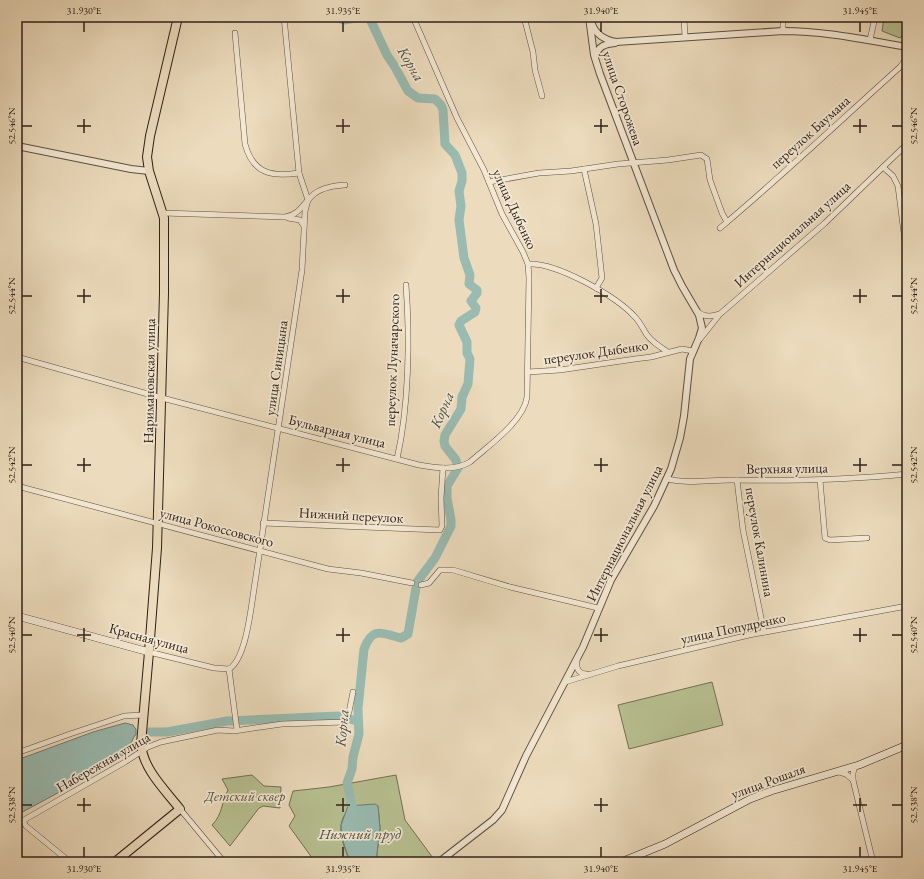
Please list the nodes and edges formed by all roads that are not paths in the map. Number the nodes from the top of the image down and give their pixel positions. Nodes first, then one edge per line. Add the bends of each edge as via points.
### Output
1 (178, 17) edge
2 (284, 17) edge
3 (413, 17) edge
4 (524, 17) edge
5 (684, 17) edge
6 (784, 17) edge
7 (874, 17) edge
8 (590, 18) edge
9 (783, 31) junction
10 (235, 34) dead end
11 (685, 37) junction
12 (870, 40) junction
13 (621, 42) junction
14 (907, 47) edge
15 (907, 58) edge
16 (595, 59) junction
17 (542, 96) dead end
18 (907, 144) edge
19 (17, 146) edge
20 (633, 162) junction
21 (883, 168) junction
22 (584, 169) junction
23 (149, 171) junction
24 (300, 174) junction
25 (489, 182) junction
26 (345, 185) dead end
27 (308, 200) junction
28 (163, 213) junction
29 (286, 217) junction
30 (727, 222) junction
31 (720, 228) dead end
32 (305, 229) junction
33 (907, 257) edge
34 (528, 264) junction
35 (406, 285) dead end
36 (596, 288) junction
37 (698, 312) junction
38 (720, 314) junction
39 (702, 322) joint
40 (697, 344) junction
41 (693, 351) junction
42 (668, 352) junction
43 (17, 357) edge
44 (528, 372) junction
45 (162, 398) junction
46 (279, 429) junction
47 (397, 459) junction
48 (463, 466) joint
49 (443, 468) junction
50 (907, 474) edge
51 (667, 479) junction
52 (737, 480) junction
53 (820, 480) junction
54 (17, 486) edge
55 (158, 523) junction
56 (263, 523) junction
57 (867, 538) dead end
58 (259, 550) junction
59 (412, 583) dead end
60 (421, 585) dead end
61 (907, 606) edge
62 (598, 608) junction
63 (17, 616) edge
64 (764, 632) junction
65 (149, 652) junction
66 (577, 659) junction
67 (229, 669) junction
68 (590, 674) junction
69 (565, 682) junction
70 (353, 692) dead end
71 (143, 715) junction
72 (238, 730) junction
73 (907, 745) edge
74 (142, 750) junction
75 (17, 753) edge
76 (855, 766) junction
77 (835, 772) junction
78 (853, 780) junction
79 (180, 809) junction
80 (23, 821) junction
81 (17, 824) edge
82 (442, 861) edge
83 (70, 862) edge
84 (115, 862) edge
85 (224, 862) edge
86 (621, 862) edge
87 (873, 862) edge

1 - 23 main road, Наримановская улица via 150,136 147,157
2 - 24 street, улица Синицына
3 - 25 street, улица Дыбенко via 443,87
4 - 17 street
5 - 11 street
6 - 9 street
7 - 12 street
8 - 13 street via 595,31 602,37
8 - 16 street, улица Сторожева
9 - 11 street
9 - 12 street via 814,32
10 - 24 street via 245,144 249,155 256,166 268,173
11 - 13 street
12 - 14 street
13 - 16 street via 602,46
15 - 30 street, переулок Баумана
16 - 20 street, улица Сторожева
18 - 21 street, Интернациональная улица
19 - 23 street via 131,170
20 - 22 street
20 - 30 street via 676,159 698,154 705,156 710,180
20 - 37 street, улица Сторожева via 678,279
21 - 33 street via 893,176 898,186
21 - 38 street, Интернациональная улица via 825,223
22 - 25 street via 539,173
22 - 36 street via 596,224 602,278
23 - 28 main road, Наримановская улица
24 - 27 street, улица Синицына
25 - 34 street, улица Дыбенко via 502,214
26 - 27 street via 320,190
27 - 29 street via 297,213
27 - 32 street, улица Синицына
28 - 29 street
28 - 45 main road, Наримановская улица
29 - 32 street via 300,220
30 - 31 street, переулок Баумана
32 - 46 street, улица Синицына via 302,270
34 - 36 street, переулок Дыбенко via 548,266
34 - 44 street, улица Дыбенко
35 - 47 street, переулок Луначарского via 407,374
36 - 42 street, переулок Дыбенко via 634,315 650,339
37 - 38 street via 705,316
37 - 39 street, улица Сторожева
38 - 40 street, Интернациональная улица
39 - 40 street, Интернациональная улица
40 - 41 street, Интернациональная улица
41 - 42 street, переулок Дыбенко via 682,349
41 - 51 street, Интернациональная улица via 682,427
42 - 44 street, переулок Дыбенко via 597,365
43 - 45 street, Бульварная улица
44 - 48 street, улица Дыбенко via 526,404 523,411 514,422
45 - 46 street, Бульварная улица
45 - 55 main road, Наримановская улица
46 - 47 street, Бульварная улица
46 - 56 street, улица Синицына
47 - 49 street, Бульварная улица
48 - 49 street, Бульварная улица
49 - 56 street, Нижний переулок via 442,526 437,531
50 - 53 street, Верхняя улица
51 - 52 street, Верхняя улица via 680,482
51 - 62 street, Интернациональная улица via 617,568
52 - 53 street, Верхняя улица
52 - 64 street, переулок Калинина via 743,530
53 - 57 street via 825,538
54 - 55 street, улица Рокоссовского
55 - 58 street, улица Рокоссовского
55 - 65 main road, Наримановская улица
56 - 58 street, улица Синицына
58 - 59 street, улица Рокоссовского via 328,569
58 - 67 street, улица Синицына via 247,630 239,659
60 - 62 street via 429,583 440,570 453,570
61 - 64 street, улица Попудренко
62 - 66 street, Интернациональная улица
63 - 65 main road, Красная улица
64 - 68 street, улица Попудренко
65 - 67 street, Красная улица via 214,668
65 - 71 main road, Наримановская улица
66 - 68 street via 578,671
66 - 69 street, Интернациональная улица
67 - 72 street
68 - 69 street, улица Попудренко
69 - 82 street, Интернациональная улица via 523,762 500,813
70 - 72 street, Набережная улица via 348,717 344,723 282,724
71 - 74 main road, Наримановская улица
71 - 75 street, Набережная улица via 124,716
72 - 74 street, Набережная улица via 218,730 154,744
73 - 76 main road, улица Рошаля
74 - 79 main road via 152,773
74 - 80 street, Набережная улица
76 - 77 main road, улица Рошаля
76 - 78 street
77 - 78 street via 846,774
77 - 86 main road, улица Рошаля via 750,799 665,844
78 - 87 street
79 - 84 main road
79 - 85 street
80 - 81 street, Набережная улица
80 - 83 street

